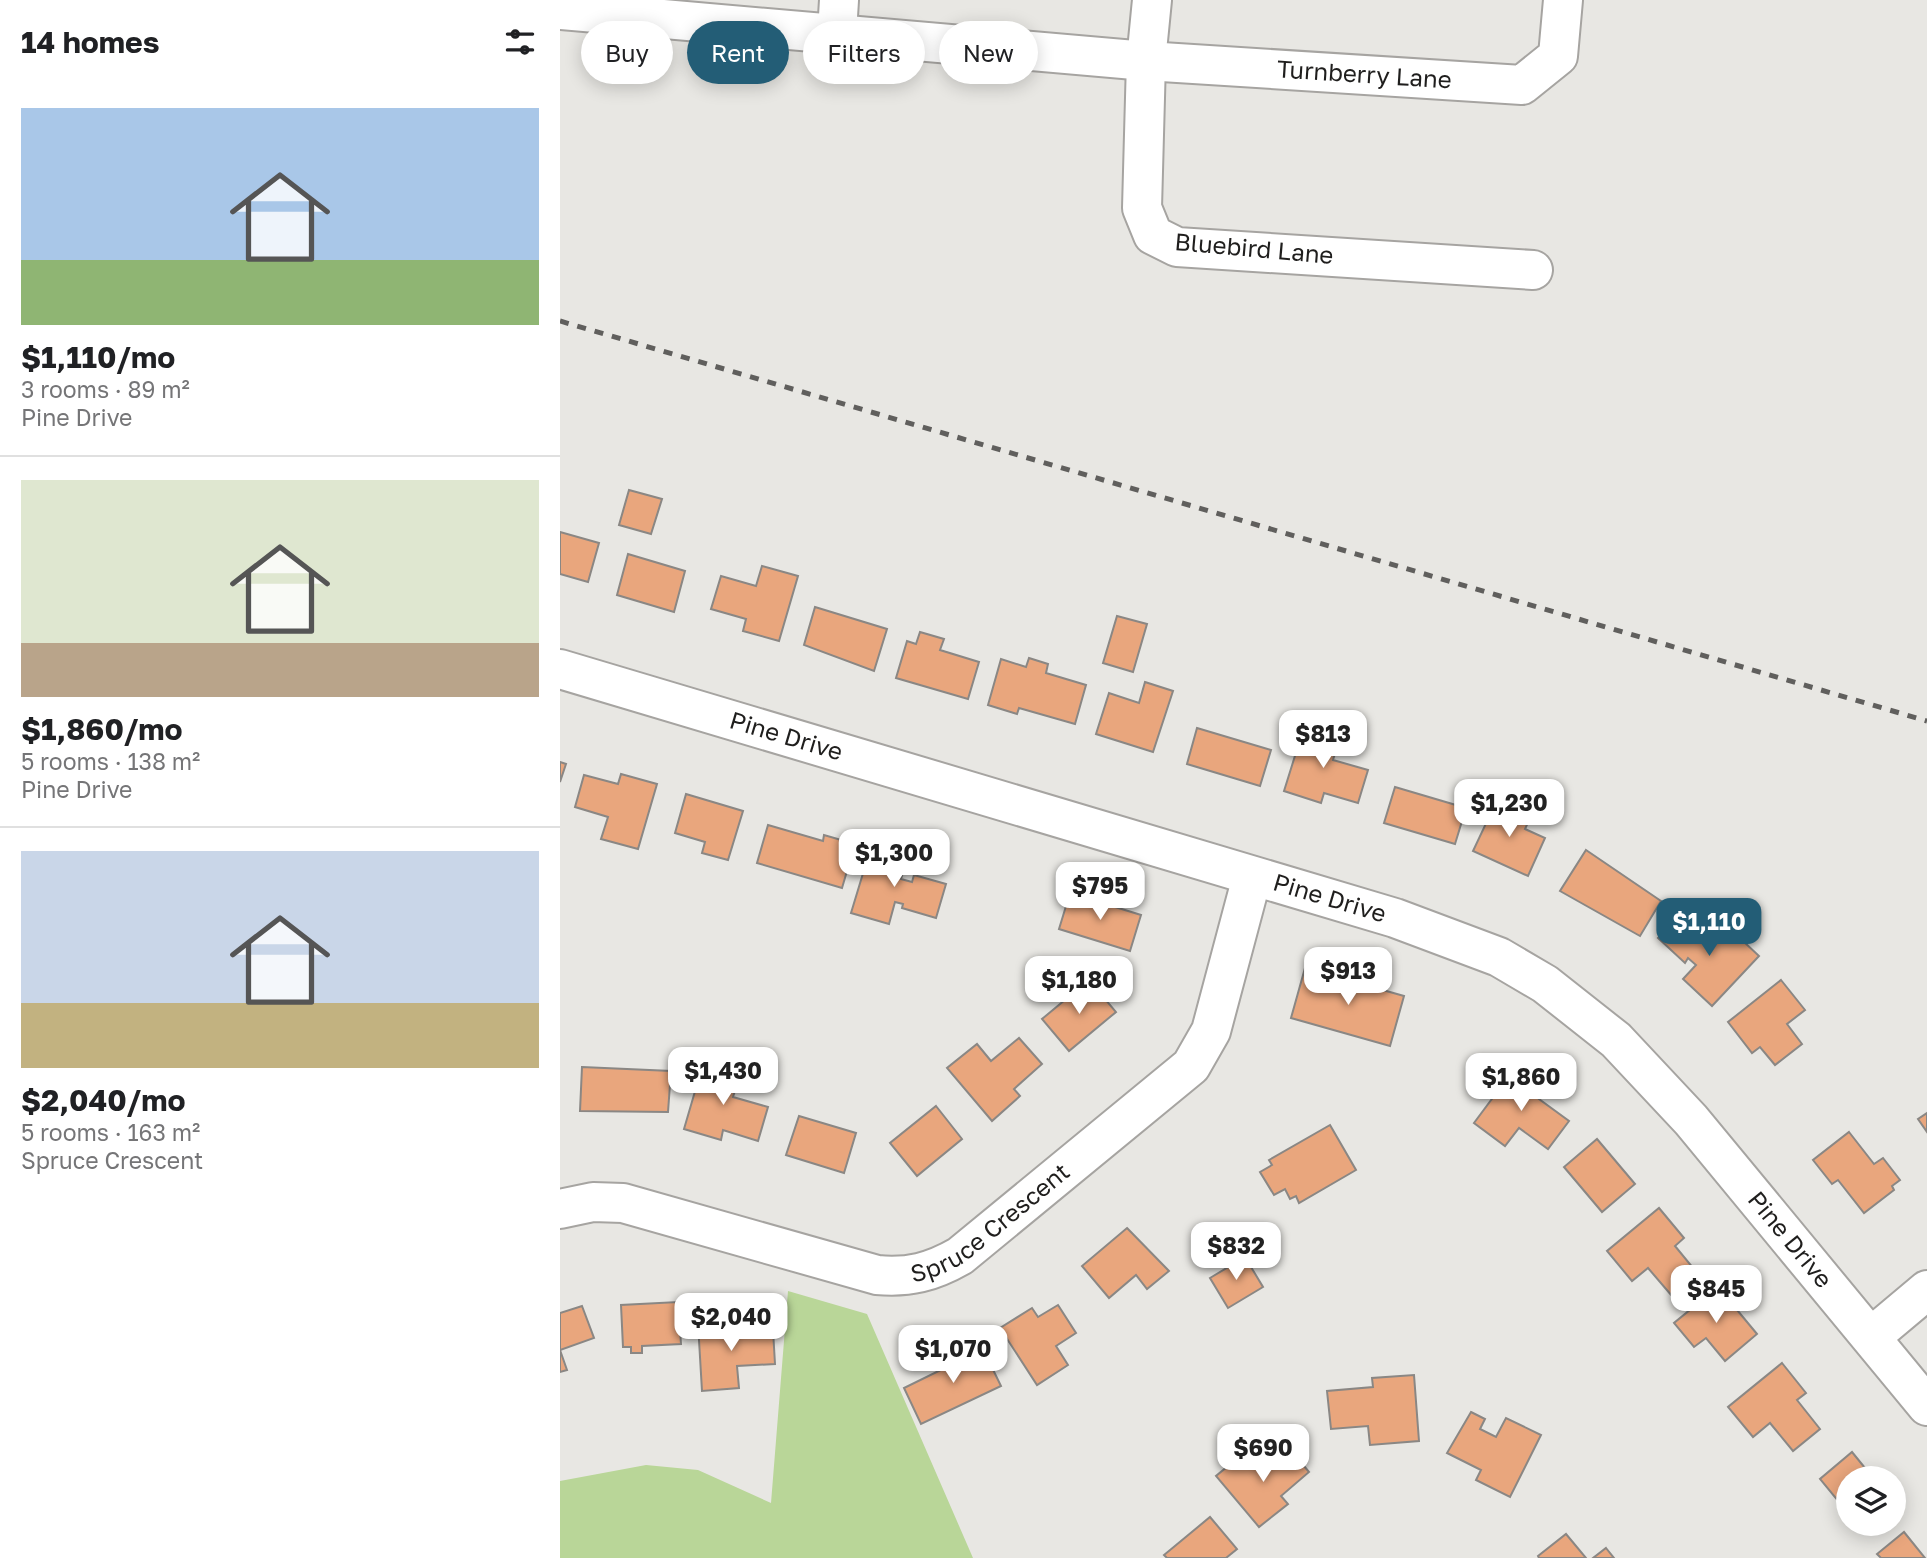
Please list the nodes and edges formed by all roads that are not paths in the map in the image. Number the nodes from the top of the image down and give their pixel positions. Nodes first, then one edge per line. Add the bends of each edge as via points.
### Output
1 (1152, 0) edge
2 (1563, 0) edge
3 (560, 10) edge
4 (838, 17) edge
5 (1146, 61) junction
6 (1534, 270) dead end
7 (560, 669) edge
8 (1252, 877) junction
9 (560, 1209) edge
10 (1927, 1290) edge
11 (1871, 1337) junction
12 (1927, 1406) edge

1 - 5 street, Bluebird Lane
2 - 5 street, Turnberry Lane via 1558,56 1521,85
3 - 4 street, Turnberry Lane
4 - 5 street, Turnberry Lane
5 - 6 street, Bluebird Lane via 1142,208 1153,235 1177,247
7 - 8 street, Pine Drive
8 - 9 street, Spruce Crescent via 1211,1031 1191,1066 960,1256 936,1270 903,1278 877,1275 624,1203 593,1202
8 - 11 street, Pine Drive via 1444,935 1499,957 1584,1012 1654,1077
10 - 11 street
11 - 12 street, Pine Drive

